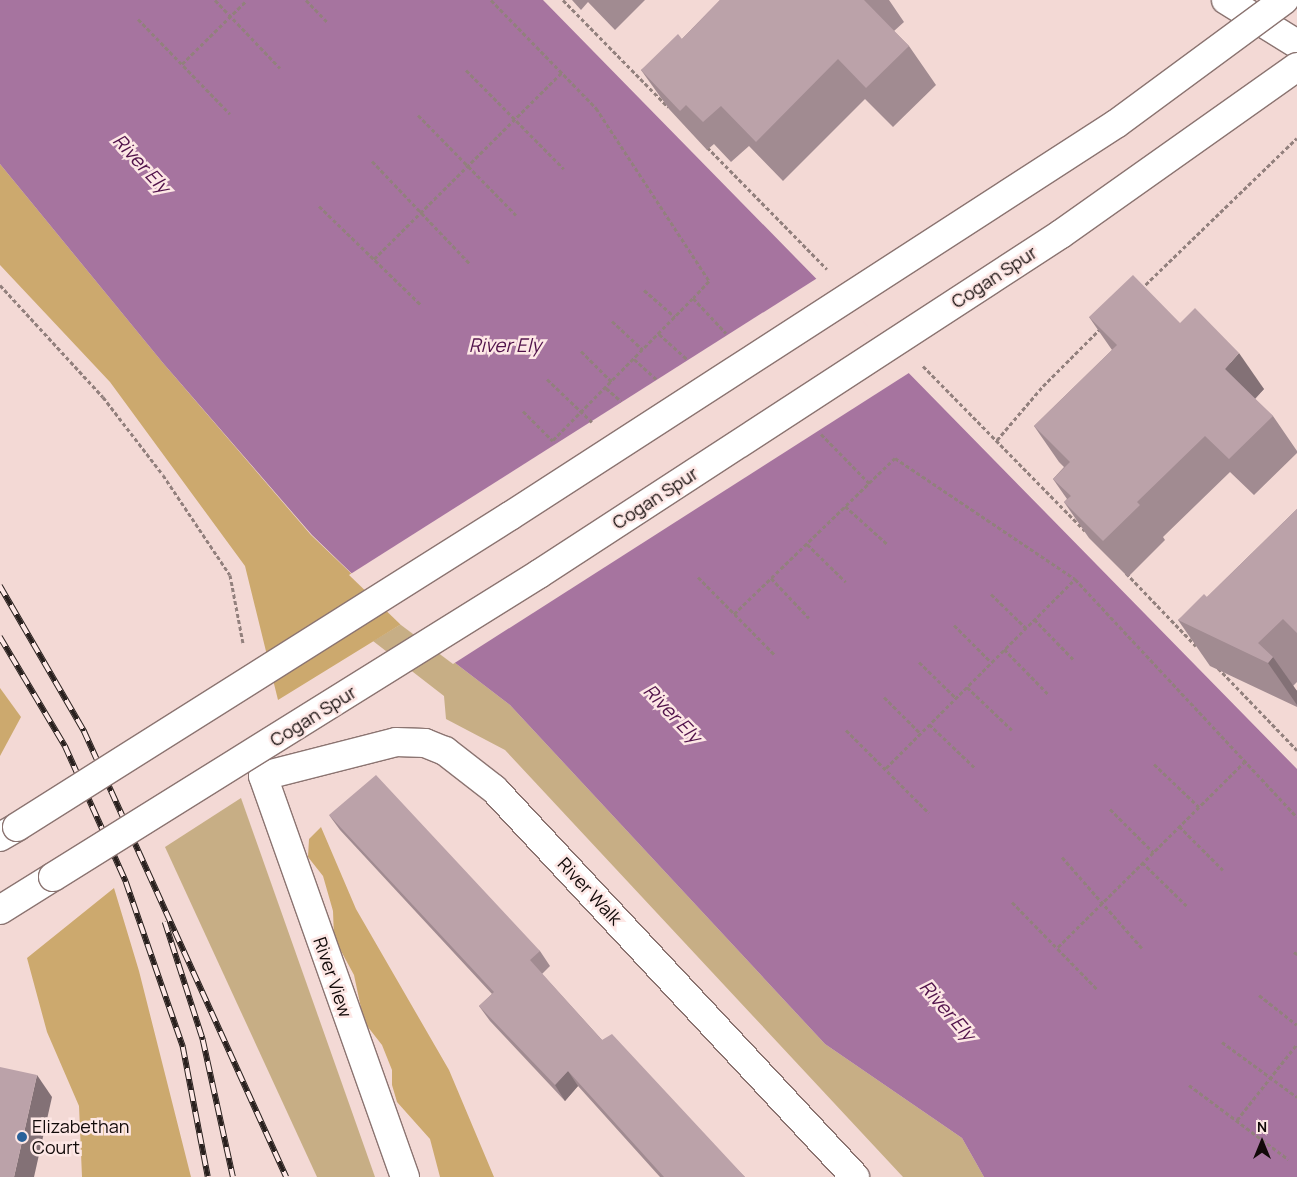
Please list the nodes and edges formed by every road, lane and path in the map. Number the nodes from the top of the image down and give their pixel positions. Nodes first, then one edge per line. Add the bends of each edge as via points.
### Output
1 (215, 0) edge
2 (247, 0) edge
3 (306, 0) edge
4 (491, 0) edge
5 (563, 0) edge
6 (1226, 0) edge
7 (1284, 0) edge
8 (230, 16) junction
9 (138, 19) dead end
10 (328, 23) dead end
11 (1297, 44) edge
12 (182, 64) junction
13 (1297, 67) edge
14 (280, 68) dead end
15 (466, 70) dead end
16 (562, 72) junction
17 (672, 110) edge
18 (230, 114) dead end
19 (418, 115) dead end
20 (515, 119) junction
21 (1297, 138) edge
22 (704, 144) edge
23 (372, 161) dead end
24 (468, 166) junction
25 (564, 169) dead end
26 (319, 206) dead end
27 (421, 212) junction
28 (516, 215) dead end
29 (374, 259) dead end
30 (470, 264) dead end
31 (832, 275) dead end
32 (0, 285) edge
33 (644, 290) dead end
34 (1138, 292) edge
35 (693, 298) junction
36 (421, 305) dead end
37 (675, 317) junction
38 (612, 321) dead end
39 (1104, 326) edge
40 (659, 334) junction
41 (733, 341) dead end
42 (643, 350) junction
43 (581, 351) dead end
44 (634, 359) junction
45 (921, 364) dead end
46 (695, 366) dead end
47 (547, 379) dead end
48 (612, 382) junction
49 (659, 382) dead end
50 (523, 411) dead end
51 (815, 426) dead end
52 (596, 427) dead end
53 (553, 440) junction
54 (997, 440) junction
55 (559, 446) dead end
56 (869, 484) junction
57 (845, 506) junction
58 (1092, 538) edge
59 (807, 544) junction
60 (886, 544) dead end
61 (1120, 566) edge
62 (698, 577) dead end
63 (771, 578) junction
64 (1075, 579) junction
65 (846, 582) dead end
66 (991, 594) dead end
67 (734, 614) junction
68 (809, 618) dead end
69 (1034, 619) junction
70 (954, 625) dead end
71 (1026, 628) junction
72 (244, 646) dead end
73 (1004, 649) junction
74 (1201, 651) edge
75 (775, 655) dead end
76 (1073, 659) dead end
77 (919, 662) dead end
78 (991, 662) junction
79 (1215, 665) edge
80 (967, 687) junction
81 (1049, 695) dead end
82 (884, 697) dead end
83 (956, 698) junction
84 (929, 724) junction
85 (846, 730) dead end
86 (1012, 730) dead end
87 (920, 733) junction
88 (1297, 750) edge
89 (1244, 762) junction
90 (1154, 764) dead end
91 (886, 768) junction
92 (975, 768) dead end
93 (263, 776) joint
94 (1198, 807) junction
95 (1110, 809) dead end
96 (929, 813) dead end
97 (1297, 817) edge
98 (1179, 826) junction
99 (8, 832) edge
100 (1153, 852) junction
101 (1062, 856) dead end
102 (1142, 862) junction
103 (1223, 870) dead end
104 (1012, 902) dead end
105 (1102, 903) junction
106 (1187, 906) dead end
107 (0, 910) edge
108 (1058, 947) junction
109 (1142, 948) dead end
110 (1098, 990) dead end
111 (1259, 994) dead end
112 (1297, 1025) edge
113 (1222, 1042) dead end
114 (1297, 1044) edge
115 (1271, 1077) junction
116 (1189, 1085) dead end
117 (1297, 1097) edge
118 (1237, 1120) junction
119 (1288, 1159) dead end
120 (405, 1177) edge
121 (855, 1177) edge

1 - 8 path
2 - 8 path
3 - 10 path
4 - 16 path
5 - 17 path
6 - 11 main road
7 - 99 main road, bridge via 1116,124 501,521
8 - 12 path
8 - 14 path
9 - 12 path
12 - 18 path
13 - 107 main road, Cogan Spur, bridge via 1061,234 539,574
15 - 20 path
16 - 20 path
16 - 35 path via 596,108 709,281
19 - 24 path
20 - 24 path
20 - 25 path
21 - 34 path
22 - 31 path
23 - 27 path
24 - 27 path
24 - 28 path
26 - 36 path
27 - 29 path
27 - 30 path
32 - 72 path via 103,397 163,475 230,575
33 - 37 path
35 - 37 path
35 - 41 path
37 - 40 path
38 - 42 path
39 - 54 path via 1043,386
40 - 42 path
40 - 46 path
42 - 44 path
43 - 48 path
44 - 48 path
44 - 49 path
45 - 54 path
47 - 52 path
48 - 53 path
50 - 53 path
51 - 56 path
53 - 55 path
54 - 58 path
56 - 57 path
56 - 64 path via 895,458
57 - 59 path
57 - 60 path
59 - 63 path
59 - 65 path
61 - 74 path
62 - 67 path
63 - 67 path
63 - 68 path
64 - 69 path
64 - 89 path
66 - 71 path
67 - 75 path
69 - 71 path
69 - 76 path
70 - 78 path
71 - 73 path
73 - 78 path
73 - 81 path
77 - 83 path
78 - 80 path
79 - 88 path
80 - 83 path
80 - 86 path
82 - 87 path
83 - 84 path
84 - 87 path
84 - 92 path
85 - 91 path
87 - 91 path
89 - 94 path
89 - 97 path
90 - 94 path
91 - 96 path
93 - 120 main road, River View
93 - 121 main road, River Walk via 396,742 426,743 474,770
94 - 98 path
95 - 100 path
98 - 100 path
98 - 103 path
100 - 102 path
101 - 105 path
102 - 105 path
102 - 106 path
104 - 108 path
105 - 108 path
105 - 109 path
108 - 110 path
111 - 112 path
113 - 115 path
114 - 115 path
115 - 117 path
115 - 118 path
116 - 118 path
118 - 119 path

